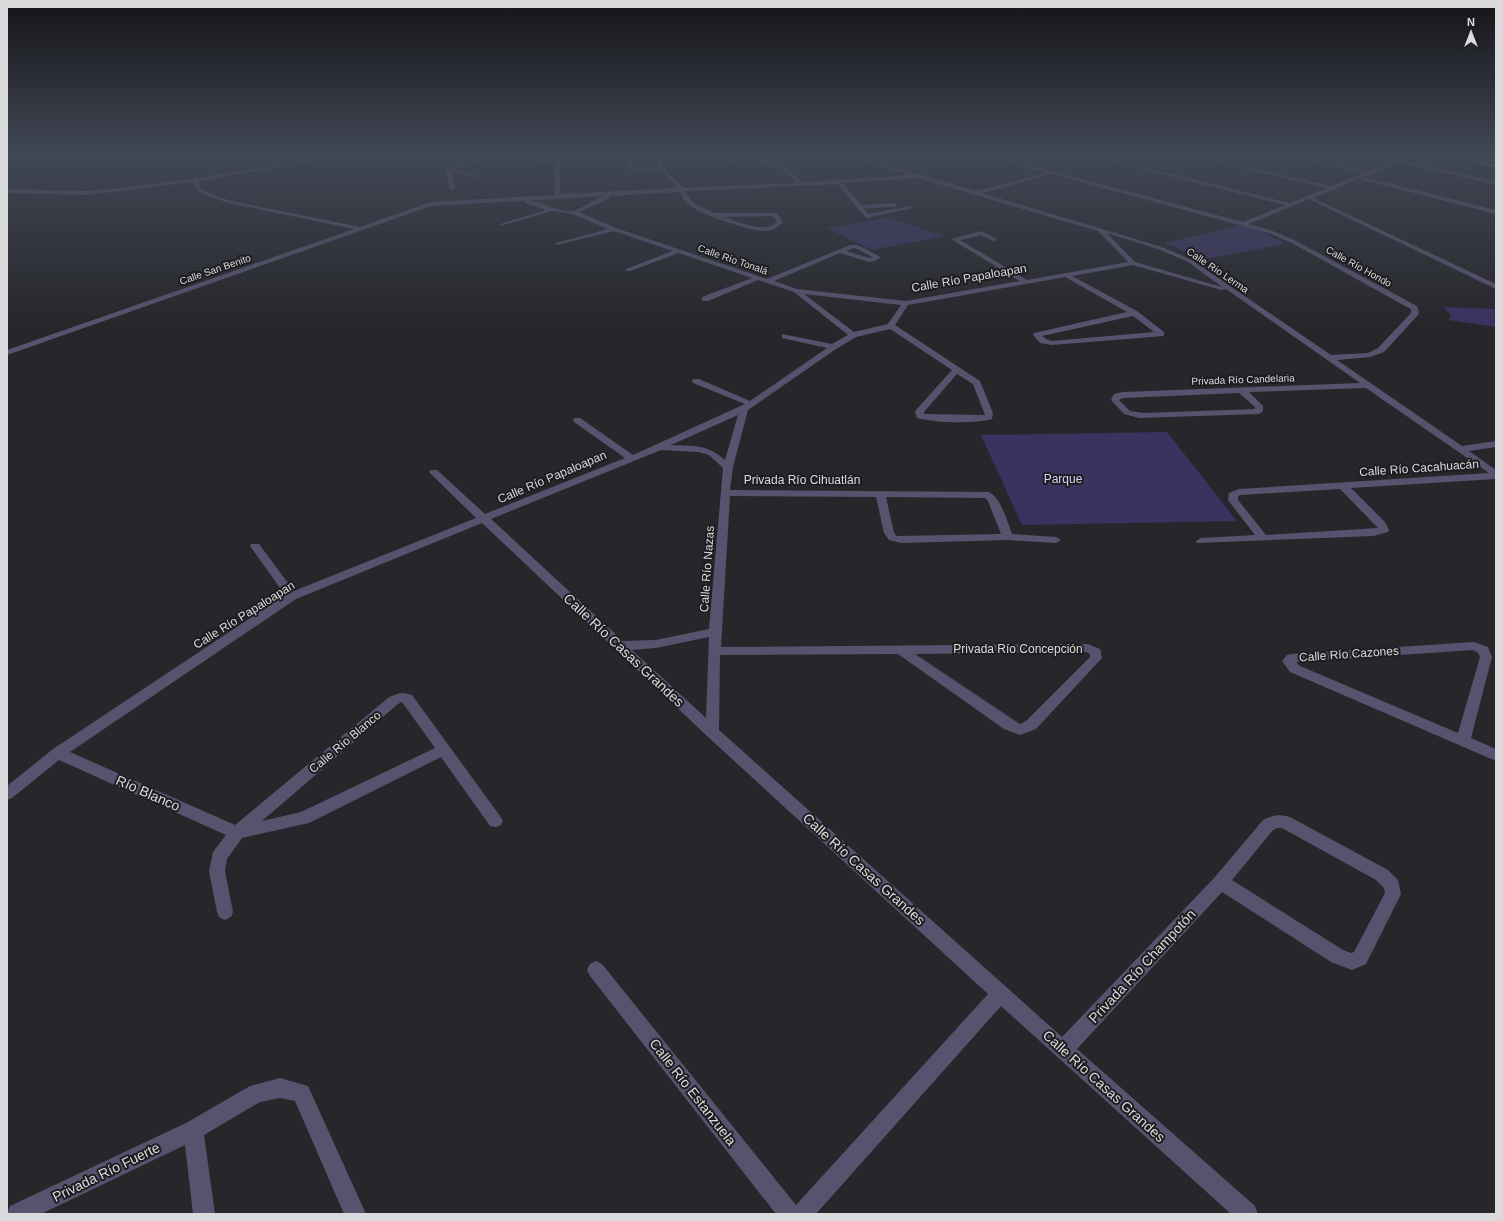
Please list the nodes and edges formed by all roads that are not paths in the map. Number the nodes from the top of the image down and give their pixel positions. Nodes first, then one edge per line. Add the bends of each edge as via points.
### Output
1 (276, 211) edge
2 (410, 211) edge
3 (551, 211) edge
4 (563, 211) edge
5 (705, 211) edge
6 (863, 211) edge
7 (894, 211) edge
8 (1035, 211) edge
9 (1195, 211) edge
10 (1277, 211) edge
11 (1337, 211) edge
12 (573, 212) joint
13 (716, 215) junction
14 (1244, 224) junction
15 (502, 225) dead end
16 (360, 228) junction
17 (614, 229) junction
18 (1098, 229) junction
19 (558, 244) dead end
20 (965, 246) junction
21 (680, 251) junction
22 (839, 251) junction
23 (1133, 263) junction
24 (628, 270) dead end
25 (1064, 274) junction
26 (758, 278) junction
27 (768, 281) junction
28 (1025, 281) junction
29 (1496, 287) edge
30 (796, 291) junction
31 (1232, 291) junction
32 (705, 299) dead end
33 (906, 302) junction
34 (1134, 313) junction
35 (891, 326) junction
36 (853, 335) junction
37 (785, 336) dead end
38 (833, 347) junction
39 (7, 353) edge
40 (1329, 358) junction
41 (956, 370) junction
42 (696, 381) dead end
43 (1370, 385) junction
44 (1242, 391) junction
45 (748, 407) junction
46 (577, 420) dead end
47 (1496, 444) edge
48 (658, 448) junction
49 (1462, 450) junction
50 (632, 458) junction
51 (728, 467) junction
52 (434, 472) dead end
53 (1496, 475) edge
54 (1343, 486) junction
55 (725, 493) junction
56 (880, 494) junction
57 (484, 520) junction
58 (1008, 537) junction
59 (1263, 538) junction
60 (1056, 540) dead end
61 (1201, 541) dead end
62 (255, 546) dead end
63 (292, 596) junction
64 (715, 632) junction
65 (619, 646) junction
66 (901, 650) junction
67 (714, 651) junction
68 (712, 732) junction
69 (1463, 741) junction
70 (443, 750) junction
71 (58, 753) junction
72 (1496, 755) edge
73 (7, 794) edge
74 (495, 821) dead end
75 (237, 833) junction
76 (1221, 882) junction
77 (225, 912) dead end
78 (596, 970) dead end
79 (1001, 993) junction
80 (1063, 1050) junction
81 (193, 1130) junction
82 (18, 1214) edge
83 (204, 1214) edge
84 (355, 1214) edge
85 (790, 1214) edge
86 (802, 1214) edge
87 (1247, 1214) edge

1 - 16 street
2 - 16 street, Calle San Benito
3 - 15 street
4 - 12 street, Calle Río Tonalá
5 - 13 street
6 - 7 street via 867,216
8 - 18 street, Calle Río Lerma
9 - 14 street, Calle Río Hondo
10 - 14 street
11 - 29 street
12 - 17 street, Calle Río Tonalá
13 - 13 street via 775,214 780,222 764,229
14 - 40 street, Calle Río Hondo via 1294,242 1414,308 1415,314 1381,350 1370,354
16 - 39 street, Calle San Benito
17 - 19 street
17 - 21 street, Calle Río Tonalá
18 - 23 street, Calle Río Papaloapan
18 - 31 street, Calle Río Lerma via 1177,254
20 - 20 street via 995,240 995,239 982,233 954,239
20 - 28 street
21 - 24 street
21 - 26 street, Calle Río Tonalá
22 - 22 street via 854,246 878,257 869,260
22 - 27 street
23 - 25 street, Calle Río Papaloapan
23 - 31 street, Calle Río Papaloapan
25 - 28 street, Calle Río Papaloapan
25 - 34 street
26 - 27 street, Calle Río Tonalá
26 - 32 street
27 - 30 street, Calle Río Tonalá
28 - 33 street, Calle Río Papaloapan
30 - 33 street, Calle Río Tonalá
30 - 36 street, Calle Río Tonalá
31 - 40 street, Calle Río Lerma
33 - 35 street, Calle Río Papaloapan
34 - 34 street via 1036,335 1043,341 1052,343 1161,334
35 - 36 street, Calle Río Papaloapan
35 - 41 street
36 - 38 street, Calle Río Papaloapan
37 - 38 street
38 - 45 street, Calle Río Papaloapan
40 - 43 street, Calle Río Lerma
41 - 41 street via 919,412 920,416 982,419 989,417 977,383
42 - 45 street
43 - 44 street, Privada Río Candelaria
43 - 49 street, Calle Río Lerma
44 - 44 street, Privada Río Candelaria via 1259,406 1260,411 1144,416 1131,415 1115,400 1117,396
45 - 48 street, Calle Río Papaloapan
45 - 51 street, Calle Río Nazas
46 - 50 street
47 - 49 street
48 - 50 street, Calle Río Papaloapan
48 - 51 street via 700,449 712,453
49 - 53 street, Calle Río Lerma
50 - 57 street, Calle Río Papaloapan
51 - 55 street, Calle Río Nazas
52 - 57 street, Calle Río Casas Grandes
53 - 54 street, Calle Río Cacahuacán
54 - 59 street, Calle Río Cacahuacán via 1240,492 1233,495 1233,500
54 - 59 street, Calle Río Cacahuacán via 1384,530 1374,533
55 - 56 street, Privada Río Cihuatlán
55 - 64 street, Calle Río Nazas
56 - 58 street, Privada Río Cihuatlán via 988,495 993,500
56 - 58 street via 889,533 893,538 901,540
57 - 63 street, Calle Río Papaloapan
57 - 65 street, Calle Río Casas Grandes
58 - 60 street
59 - 61 street, Calle Río Cacahuacán
62 - 63 street
63 - 71 street, Calle Río Papaloapan
64 - 65 street via 656,644
64 - 67 street, Calle Río Nazas
65 - 68 street, Calle Río Casas Grandes
66 - 66 street, Privada Río Concepción via 1088,648 1096,652 1096,658 1031,725 1020,730
66 - 67 street, Privada Río Concepción
67 - 68 street, Calle Río Nazas
68 - 79 street, Calle Río Casas Grandes
69 - 69 street, Calle Río Cazones via 1486,657 1484,650 1474,646 1292,658 1288,661 1295,669
69 - 72 street, Calle Río Cazones
70 - 74 street, Calle Río Blanco
70 - 75 street via 304,818
70 - 75 street, Calle Río Blanco via 407,698 401,697 393,701
71 - 73 street, Calle Río Papaloapan
71 - 75 street, Río Blanco
75 - 77 street, Calle Río Blanco via 219,857 217,871
76 - 76 street, Privada Río Champotón via 1268,825 1276,821 1285,822 1382,875 1392,885 1393,894 1360,958 1352,962 1337,956
76 - 80 street, Privada Río Champotón
78 - 85 street, Calle Río Estanzuela
79 - 80 street, Calle Río Casas Grandes
79 - 86 street
80 - 87 street, Calle Río Casas Grandes
81 - 82 street, Privada Río Fuerte
81 - 83 street
81 - 84 street, Privada Río Fuerte via 257,1093 280,1088 301,1093

